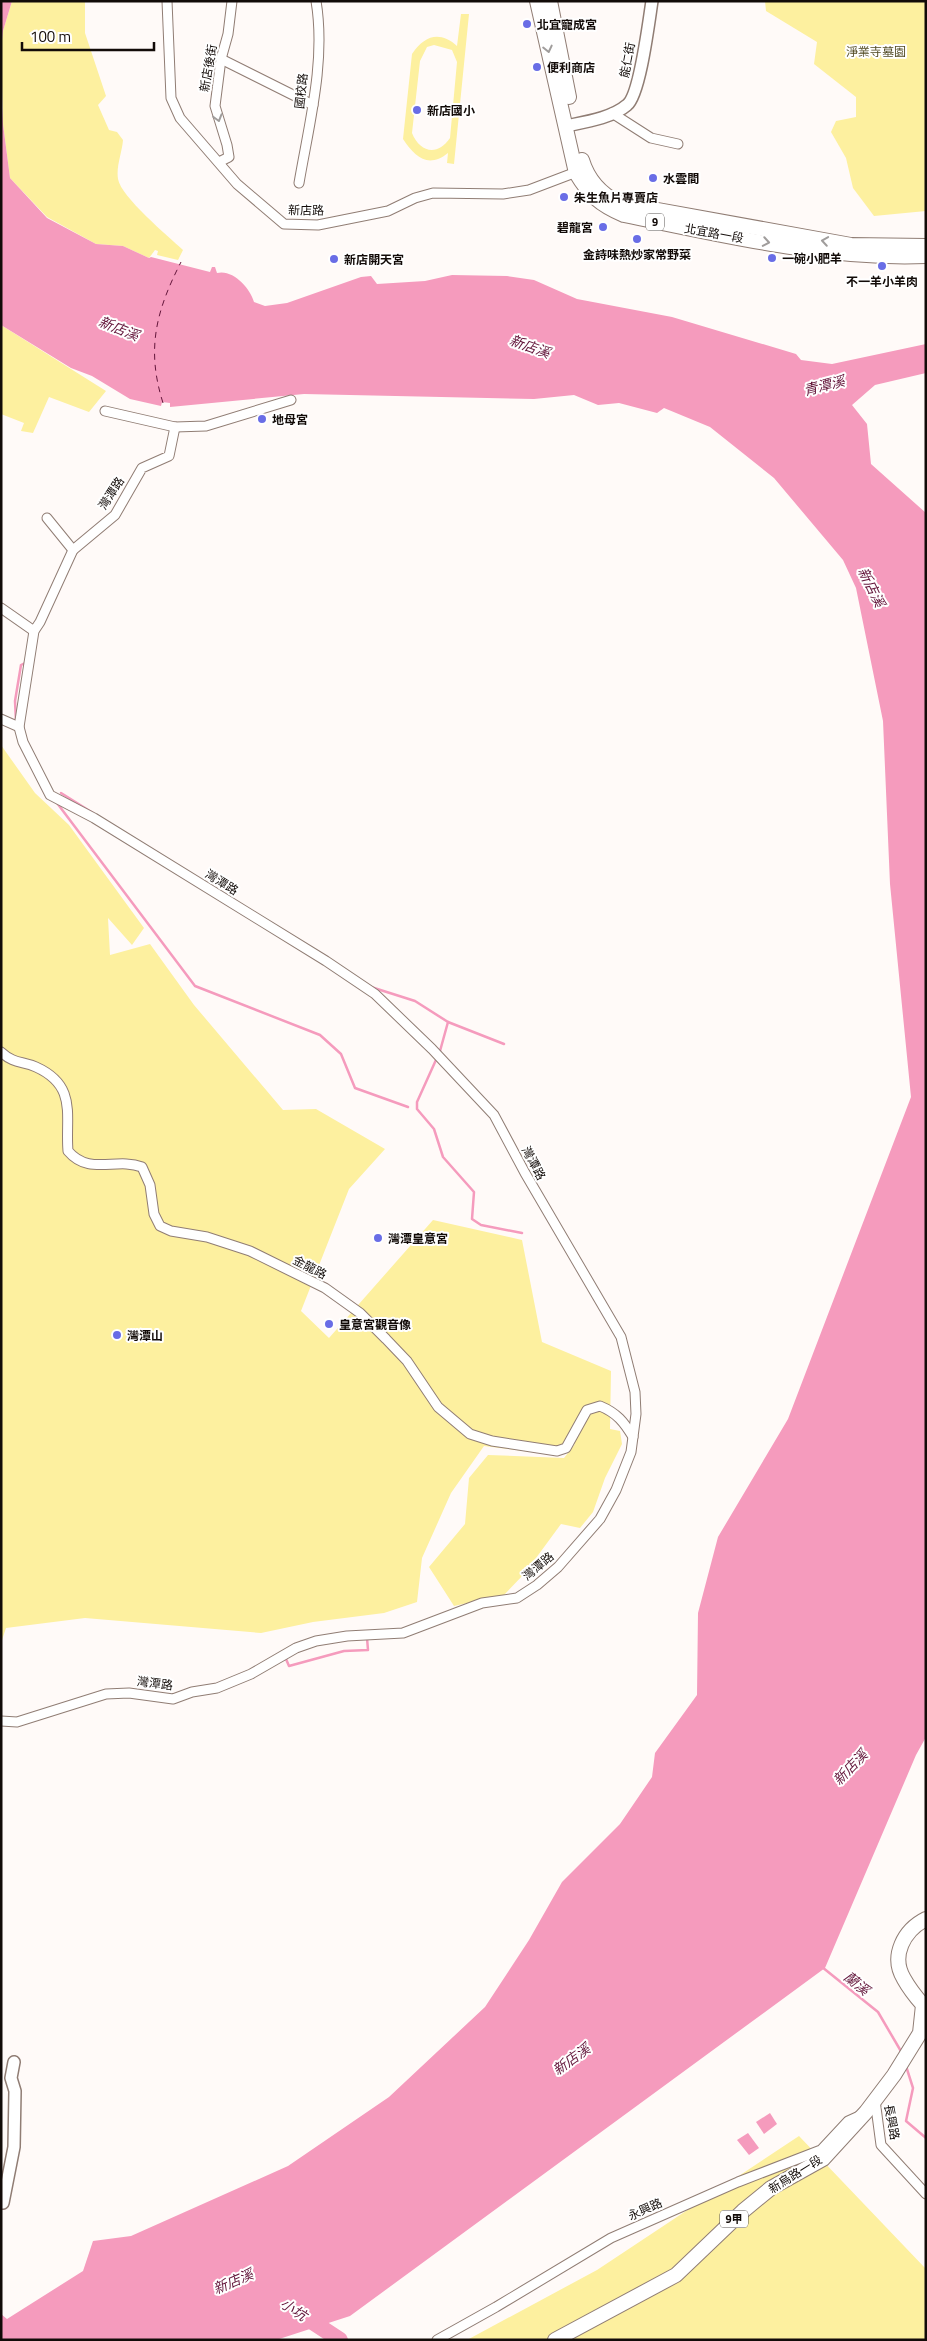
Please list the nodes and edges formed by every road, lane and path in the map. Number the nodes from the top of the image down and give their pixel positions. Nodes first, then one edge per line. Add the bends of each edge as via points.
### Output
1 (167, 1) edge
2 (232, 1) edge
3 (316, 1) edge
4 (537, 1) edge
5 (550, 1) edge
6 (651, 7) edge
7 (221, 59) junction
8 (313, 105) junction
9 (612, 113) junction
10 (570, 125) junction
11 (678, 144) dead end
12 (219, 162) junction
13 (581, 170) junction
14 (299, 183) dead end
15 (926, 246) edge
16 (926, 256) edge
17 (291, 400) dead end
18 (105, 411) dead end
19 (175, 427) junction
20 (47, 518) dead end
21 (73, 550) junction
22 (1, 608) edge
23 (34, 631) junction
24 (1, 719) edge
25 (19, 727) junction
26 (1, 1052) edge
27 (633, 1437) junction
28 (1, 1721) edge
29 (926, 1920) edge
30 (924, 2006) edge
31 (14, 2062) dead end
32 (875, 2100) junction
33 (866, 2112) junction
34 (926, 2194) edge
35 (3, 2202) dead end
36 (437, 2340) edge
37 (556, 2340) edge

1 - 12 street, 新店路 via 171,98 180,118
2 - 7 street, 新店後街
3 - 8 street, 國校路 via 319,23
4 -> 10 main road, 北宜路一段 / 9
5 - 10 main road, 北宜路一段 / 9
6 - 9 street, 能仁街 via 634,96 630,103
7 - 8 street
7 -> 12 street, 新店後街 via 215,106 229,158
8 - 14 street, 國校路
9 - 10 street, 能仁街
9 - 11 street via 651,138
10 - 13 main road, 北宜路一段 / 9
12 - 13 street, 新店路 via 238,184 284,224 301,225 318,225 388,211 415,198 433,194 503,194 529,190
15 -> 13 main road, 北宜路一段 / 9 via 851,245 619,203 608,197
13 -> 16 main road, 北宜路一段 / 9 via 587,191 605,207 624,215 820,252 854,256
17 - 19 street via 206,426
18 - 19 street
19 - 21 street, 灣潭路 via 169,456 142,468 114,515
20 - 21 street
21 - 23 street, 灣潭路
22 - 23 street
23 - 25 street, 灣潭路
24 - 25 street
25 - 27 street, 灣潭路 via 22,742 50,795 110,828 375,994 494,1115 622,1337 635,1392
26 - 27 street, 金龍路 via 11,1061 36,1067 55,1079 68,1102 68,1151 75,1160 91,1165 123,1163 142,1167 160,1226 250,1251 325,1288 360,1313 386,1338 407,1361 438,1407 470,1434 492,1442 557,1451 566,1448 586,1410 600,1406 614,1412
27 - 28 street, 灣潭路 via 631,1452 616,1490 600,1519 558,1567 517,1598 482,1603 403,1633 316,1641 296,1648 251,1674 217,1688 192,1692 173,1700 129,1693 106,1694 17,1722
29 - 30 main road, 新烏路一段 / 9甲 via 907,1933 898,1958 903,1977
30 - 32 main road, 新烏路一段 / 9甲 via 920,2033
31 - 35 street via 11,2078 15,2091 14,2147
32 - 33 main road, 新烏路一段 / 9甲
32 - 34 street, 長興路 via 881,2145
33 - 36 street, 永興路 via 848,2121 821,2150 738,2182 611,2238
33 - 37 main road, 新烏路一段 / 9甲 via 823,2159 771,2188 676,2275

